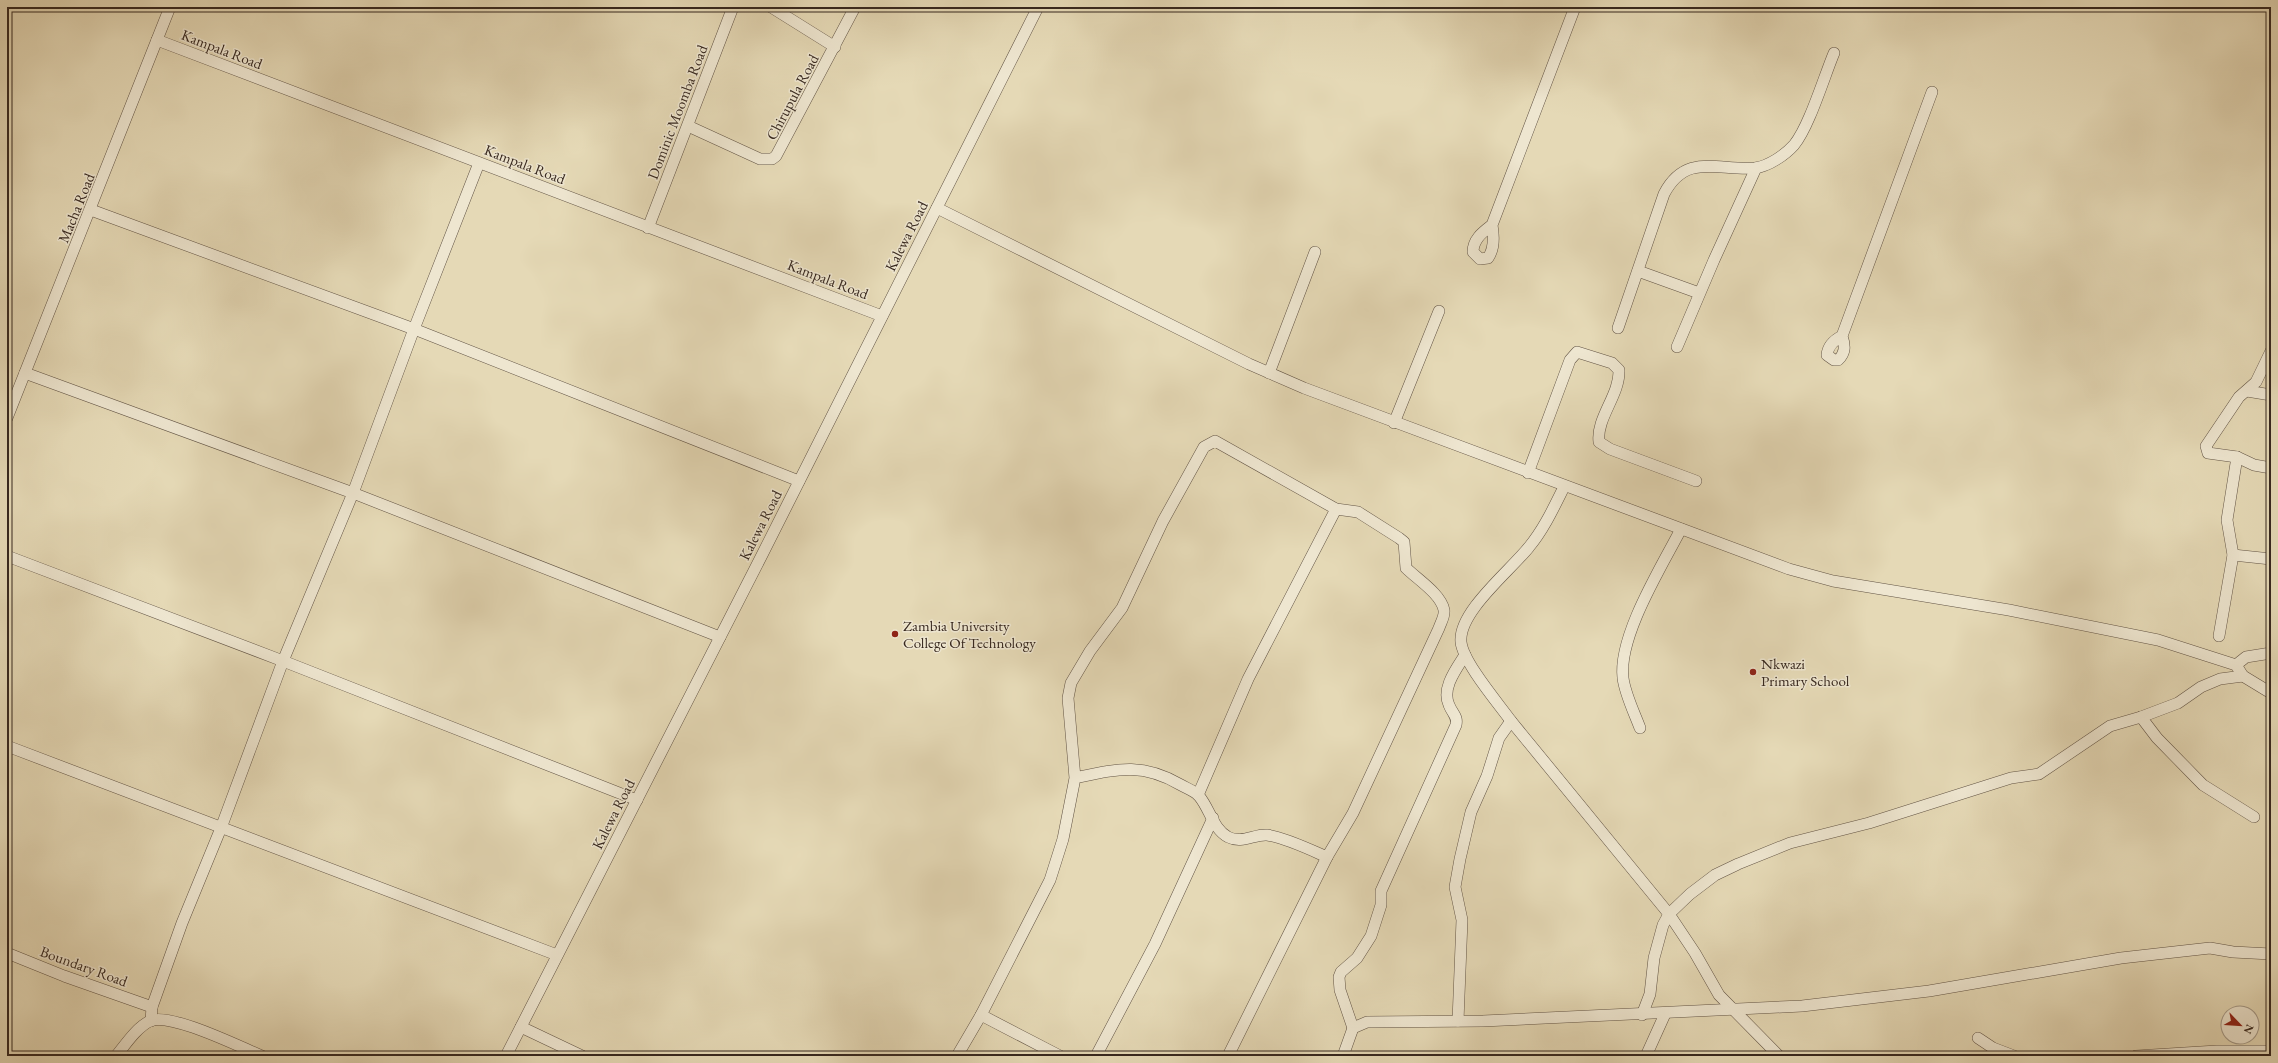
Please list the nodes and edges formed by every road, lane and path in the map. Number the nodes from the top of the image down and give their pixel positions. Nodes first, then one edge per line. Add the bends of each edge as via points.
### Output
1 (170, 7) edge
2 (733, 7) edge
3 (771, 7) edge
4 (855, 7) edge
5 (1038, 7) edge
6 (1575, 7) edge
7 (157, 40) junction
8 (835, 46) junction
9 (1834, 53) dead end
10 (1932, 92) dead end
11 (688, 126) junction
12 (479, 163) junction
13 (1756, 168) junction
14 (937, 208) junction
15 (91, 210) junction
16 (1492, 225) dead end
17 (648, 228) junction
18 (1315, 252) dead end
19 (1638, 271) junction
20 (1699, 293) junction
21 (1439, 311) dead end
22 (882, 316) junction
23 (1618, 328) dead end
24 (414, 329) junction
25 (1842, 336) dead end
26 (1677, 346) dead end
27 (2271, 351) edge
28 (25, 373) junction
29 (1269, 373) junction
30 (2246, 391) junction
31 (2271, 395) edge
32 (7, 418) edge
33 (1394, 423) junction
34 (2237, 457) junction
35 (2271, 468) edge
36 (1528, 473) junction
37 (799, 481) junction
38 (1696, 481) dead end
39 (1564, 487) junction
40 (353, 493) junction
41 (1336, 509) junction
42 (1681, 529) junction
43 (2233, 555) junction
44 (7, 556) edge
45 (2271, 559) edge
46 (2219, 636) dead end
47 (720, 637) junction
48 (2271, 652) edge
49 (1465, 655) junction
50 (283, 660) junction
51 (2236, 665) junction
52 (2243, 676) junction
53 (2271, 693) edge
54 (2141, 717) junction
55 (1511, 721) junction
56 (1640, 728) dead end
57 (7, 746) edge
58 (1075, 778) junction
59 (1198, 795) junction
60 (637, 800) junction
61 (2254, 817) dead end
62 (1213, 818) junction
63 (221, 828) junction
64 (1327, 857) junction
65 (1669, 914) junction
66 (7, 953) edge
67 (2271, 954) edge
68 (557, 955) junction
69 (152, 1007) junction
70 (1734, 1011) junction
71 (1665, 1014) junction
72 (981, 1015) junction
73 (1642, 1015) junction
74 (151, 1021) junction
75 (1458, 1021) junction
76 (521, 1027) junction
77 (1353, 1028) junction
78 (1978, 1038) dead end
79 (2271, 1051) edge
80 (116, 1056) edge
81 (262, 1056) edge
82 (506, 1056) edge
83 (582, 1056) edge
84 (957, 1056) edge
85 (1060, 1056) edge
86 (1096, 1056) edge
87 (1228, 1056) edge
88 (1343, 1056) edge
89 (1646, 1056) edge
90 (1780, 1056) edge
91 (2014, 1056) edge
92 (2136, 1056) edge

1 - 7 street, Macha Road
2 - 11 street, Dominic Moomba Road
3 - 8 street
4 - 8 street, Chirupula Road
5 - 14 street, Kalewa Road
6 - 16 street
7 - 12 street, Kampala Road
7 - 15 street, Macha Road
8 - 11 street, Chirupula Road via 780,152 772,159 760,159
9 - 13 street via 1802,132 1794,144 1772,162
10 - 25 street
11 - 17 street, Dominic Moomba Road
12 - 17 street, Kampala Road
12 - 24 street
13 - 19 street via 1710,164 1696,166 1677,176 1664,194
13 - 20 street
14 - 22 street, Kalewa Road
14 - 29 street
15 - 24 street
15 - 28 street, Macha Road
17 - 22 street, Kampala Road
18 - 29 street
19 - 20 street
19 - 23 street
20 - 26 street
21 - 33 street
22 - 37 street, Kalewa Road
24 - 37 street
24 - 40 street
27 - 30 street via 2256,382
28 - 32 street, Macha Road
28 - 40 street
29 - 33 street
30 - 31 street
30 - 34 street via 2239,397 2206,446 2208,453
33 - 36 street
34 - 35 street via 2254,465
34 - 43 street via 2226,520
36 - 38 street via 1570,360 1577,352 1612,363 1619,370 1599,442 1604,447
36 - 39 street
37 - 47 street, Kalewa Road
39 - 42 street
39 - 49 street via 1529,548 1467,617 1461,634
40 - 47 street
40 - 50 street
41 - 58 street via 1215,441 1204,447 1163,521 1122,608 1090,651 1071,683 1068,698
41 - 59 street via 1248,679
41 - 64 street via 1358,512 1404,542 1406,568 1436,595 1444,610 1439,628 1353,813
42 - 51 street via 1789,569 1833,581 2121,632 2158,640
42 - 56 street via 1636,619 1624,654 1623,678
43 - 45 street
43 - 46 street
44 - 50 street
47 - 60 street, Kalewa Road
48 - 51 street via 2246,657
49 - 55 street
49 - 77 street via 1450,680 1448,692 1447,702 1456,717 1456,725 1390,876 1381,891 1381,905 1371,936 1357,958 1339,977 1340,990
50 - 60 street
50 - 63 street
51 - 52 street
52 - 53 street
52 - 54 street via 2220,679 2201,687 2178,703
54 - 61 street via 2157,738 2203,784
54 - 65 street via 2110,726 2039,774 2011,778 1869,823 1790,843 1738,864 1708,880
55 - 65 street
55 - 75 street via 1499,738 1487,776 1471,812 1460,859 1455,888 1462,920
57 - 63 street
58 - 59 street via 1109,770 1144,769 1164,775
58 - 72 street via 1063,839 1050,880
59 - 62 street
60 - 68 street, Kalewa Road
62 - 64 street via 1219,832 1230,838 1247,840 1266,835
62 - 86 street via 1155,944
63 - 68 street
63 - 69 street via 182,923
64 - 87 street
65 - 70 street via 1719,995
65 - 73 street via 1658,939 1650,994
66 - 69 street, Boundary Road
67 - 70 street via 2210,948 2121,958 1901,995
68 - 76 street, Kalewa Road
69 - 74 street
70 - 71 street
70 - 90 street
71 - 73 street
71 - 89 street
72 - 84 street
72 - 85 street
73 - 75 street
74 - 80 street via 135,1033
74 - 81 street via 161,1018 174,1021
75 - 77 street via 1368,1022
76 - 82 street, Kalewa Road
76 - 83 street
77 - 88 street
78 - 91 street via 1993,1048
79 - 92 street

